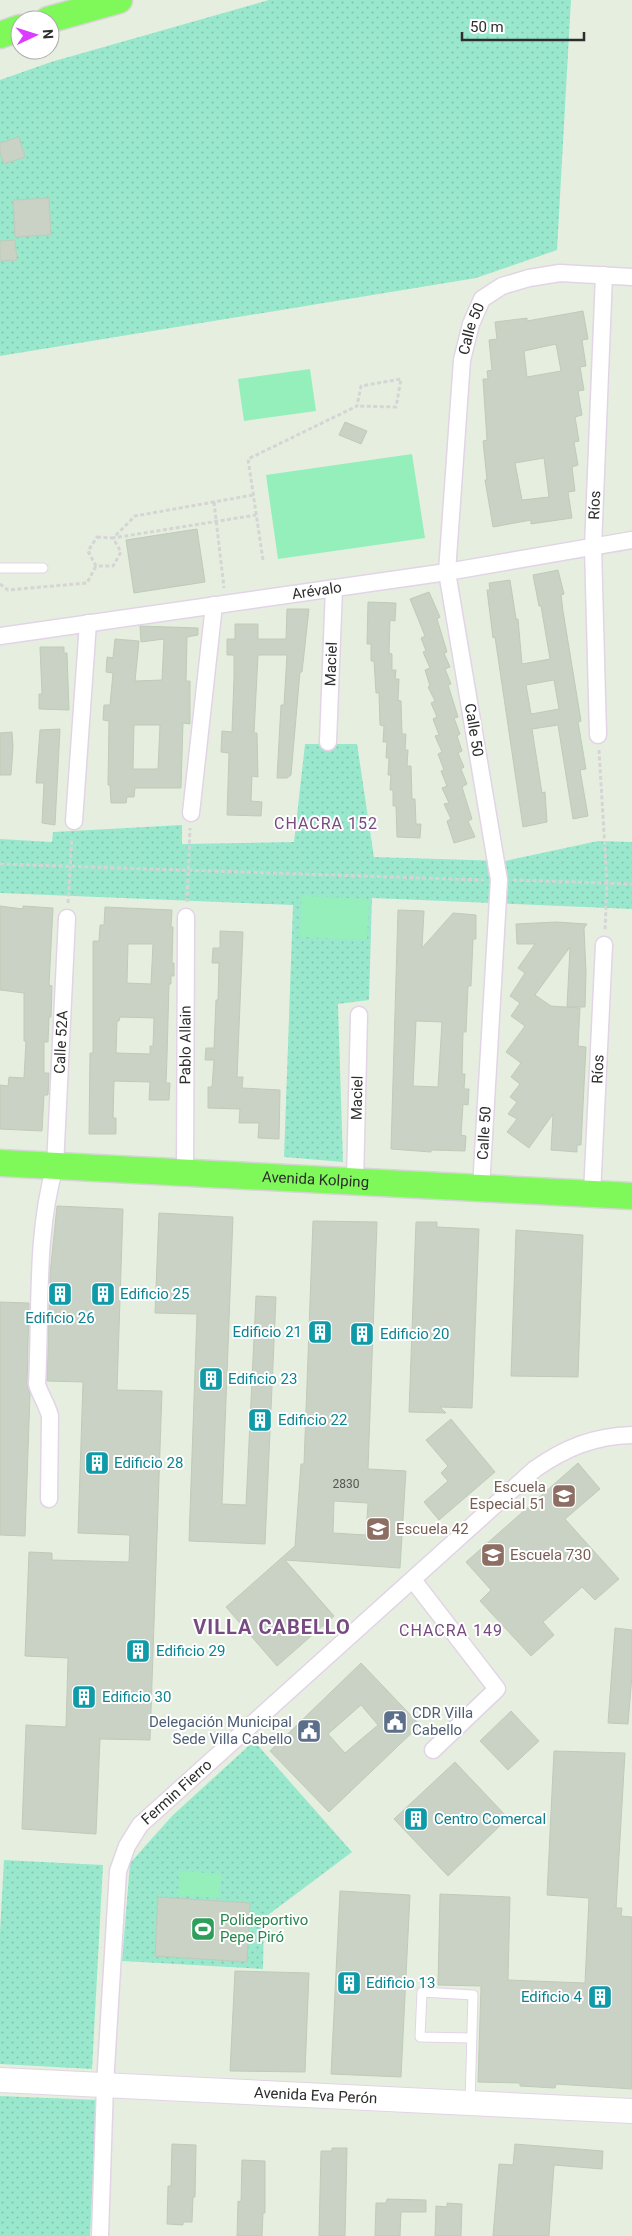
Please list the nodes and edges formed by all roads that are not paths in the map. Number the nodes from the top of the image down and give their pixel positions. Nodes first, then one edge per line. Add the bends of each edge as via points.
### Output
1 (119, 0) edge
2 (60, 17) edge
3 (604, 275) junction
4 (632, 277) edge
5 (632, 540) edge
6 (593, 547) junction
7 (0, 568) edge
8 (43, 568) dead end
9 (448, 572) junction
10 (334, 588) junction
11 (220, 605) junction
12 (88, 623) junction
13 (0, 636) edge
14 (598, 735) road end
15 (328, 742) dead end
16 (191, 813) road end
17 (74, 821) road end
18 (186, 917) road end
19 (67, 918) road end
20 (604, 945) road end
21 (359, 1015) dead end
22 (0, 1163) edge
23 (56, 1166) junction
24 (185, 1173) junction
25 (355, 1182) junction
26 (481, 1188) junction
27 (592, 1194) junction
28 (632, 1196) edge
29 (632, 1435) edge
30 (49, 1500) dead end
31 (413, 1580) junction
32 (433, 1750) dead end
33 (472, 2038) junction
34 (0, 2080) edge
35 (105, 2086) junction
36 (470, 2103) junction
37 (632, 2112) edge
38 (100, 2236) edge

1 - 2 main road
3 - 4 street, Calle 50
3 - 6 street, Ríos
3 - 9 street, Calle 50 via 560,273 529,278 502,286 482,299 471,324 462,360
5 - 6 street, Arévalo
6 - 9 street, Arévalo
6 - 14 street, Ríos
7 - 8 lane
9 - 10 street, Arévalo
9 - 26 street, Calle 50 via 499,880
10 - 11 street, Arévalo
10 - 15 street, Maciel
11 - 12 street, Arévalo
11 - 16 street
12 - 13 street, Arévalo
12 - 17 street
18 - 24 street, Pablo Allain
19 - 23 street, Calle 52A
20 - 27 street, Ríos
21 - 25 street, Maciel
22 - 23 main road, Avenida Kolping
23 - 24 main road, Avenida Kolping
23 - 30 street, Calle 52A via 47,1196 42,1232 37,1384 50,1416
24 - 25 main road, Avenida Kolping
25 - 26 main road, Avenida Kolping
26 - 27 main road, Avenida Kolping
27 - 28 main road, Avenida Kolping
29 - 31 street, Fermin Fierro via 584,1442 559,1453 535,1469
31 - 32 street via 497,1689
31 - 35 street, Fermin Fierro via 140,1825 127,1846 118,1871
33 - 33 lane via 473,1994 422,1992 420,2037
33 - 36 lane
34 - 35 main road, Avenida Eva Perón
35 - 36 main road, Avenida Eva Perón
35 - 38 street, Fermin Fierro
36 - 37 main road, Avenida Eva Perón

